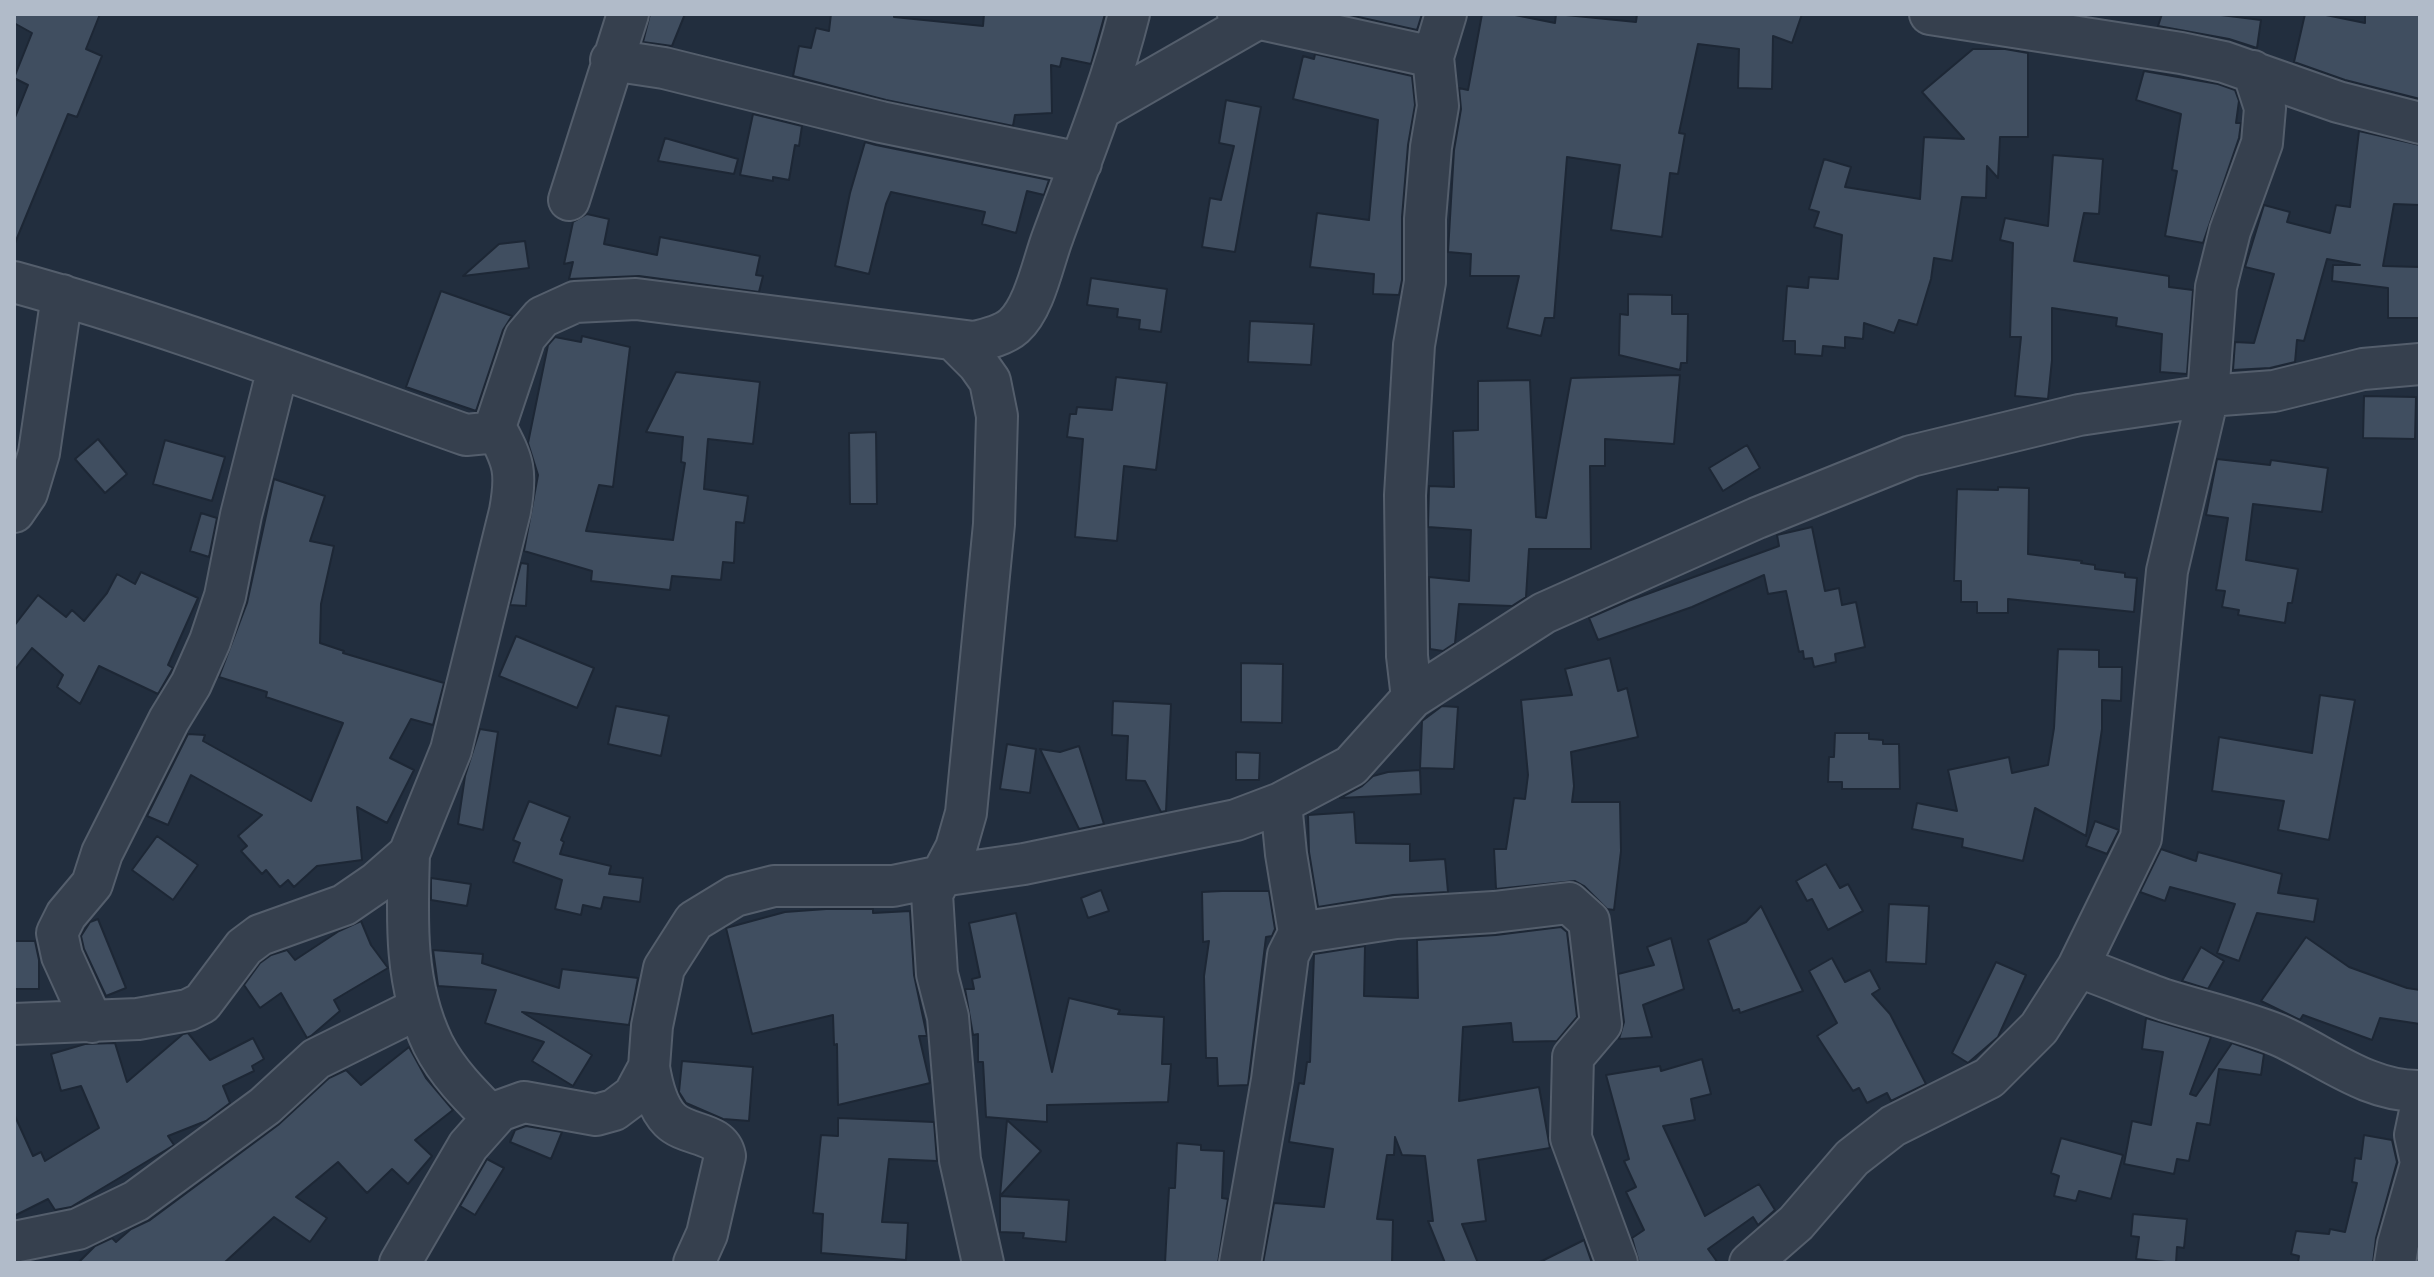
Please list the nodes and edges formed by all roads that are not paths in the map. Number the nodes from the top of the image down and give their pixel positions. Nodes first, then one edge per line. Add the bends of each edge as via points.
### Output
1 (628, 14) edge
2 (1129, 14) edge
3 (1446, 14) edge
4 (1930, 14) edge
5 (1249, 16) edge
6 (1433, 57) junction
7 (611, 60) junction
8 (2253, 71) junction
9 (1102, 108) junction
10 (2420, 123) edge
11 (1081, 163) junction
12 (569, 200) dead end
13 (14, 282) edge
14 (62, 295) junction
15 (956, 342) junction
16 (2420, 364) edge
17 (278, 368) junction
18 (2208, 396) junction
19 (495, 427) junction
20 (14, 512) edge
21 (1412, 698) junction
22 (1281, 803) junction
23 (409, 854) junction
24 (941, 876) junction
25 (1299, 933) junction
26 (2078, 967) junction
27 (419, 1008) junction
28 (92, 1022) junction
29 (14, 1024) edge
30 (649, 1067) junction
31 (2420, 1091) edge
32 (2420, 1111) edge
33 (492, 1117) junction
34 (2420, 1158) edge
35 (2420, 1167) edge
36 (14, 1242) edge
37 (400, 1263) edge
38 (694, 1263) edge
39 (983, 1263) edge
40 (1240, 1263) edge
41 (1617, 1263) edge
42 (1750, 1263) edge
43 (2395, 1263) edge

1 - 7 street
2 - 9 street
3 - 6 street
4 - 8 street via 2181,53
5 - 6 street
5 - 9 street
6 - 21 street via 1438,106 1405,495
7 - 11 street
7 - 12 street
8 - 10 street via 2338,102
8 - 18 street via 2265,108 2262,143 2216,287
9 - 11 street
11 - 15 street via 1033,297 1014,326 990,339
13 - 14 street
14 - 17 street
14 - 20 street via 39,453 27,493
15 - 19 street via 636,299 575,302 542,317 525,337
15 - 24 street via 990,381 997,431 994,524 968,800 956,848
16 - 18 street via 2363,369 2274,391
17 - 19 street via 466,435
17 - 28 street via 210,641 102,853 92,884 57,933
18 - 21 street via 2079,415 1911,456 1544,613
18 - 26 street via 2167,571 2141,838
19 - 23 street via 516,479 510,511 451,750
21 - 22 street via 1351,766
22 - 24 street via 1170,836
22 - 25 street
23 - 27 street via 407,920
23 - 28 street via 344,905 260,935 244,947 202,1003 161,1016
24 - 30 street via 893,886 774,886 735,896 694,921 664,968
24 - 39 street via 932,894 937,974 948,1017 960,1160
25 - 40 street via 1288,955
25 - 41 street via 1396,918 1569,903 1589,921 1601,1024 1573,1057 1571,1138
26 - 31 street via 2269,1032 2390,1089
26 - 42 street via 2039,1028 1989,1078 1893,1126 1852,1158 1796,1223
27 - 33 street via 453,1075
27 - 36 street via 316,1059 265,1106 136,1201 78,1229
28 - 29 street
30 - 33 street via 634,1095 614,1110 588,1114 524,1102
30 - 38 street via 669,1119 723,1147 707,1234
32 - 34 street via 2415,1135
33 - 37 street via 468,1146
35 - 43 street

